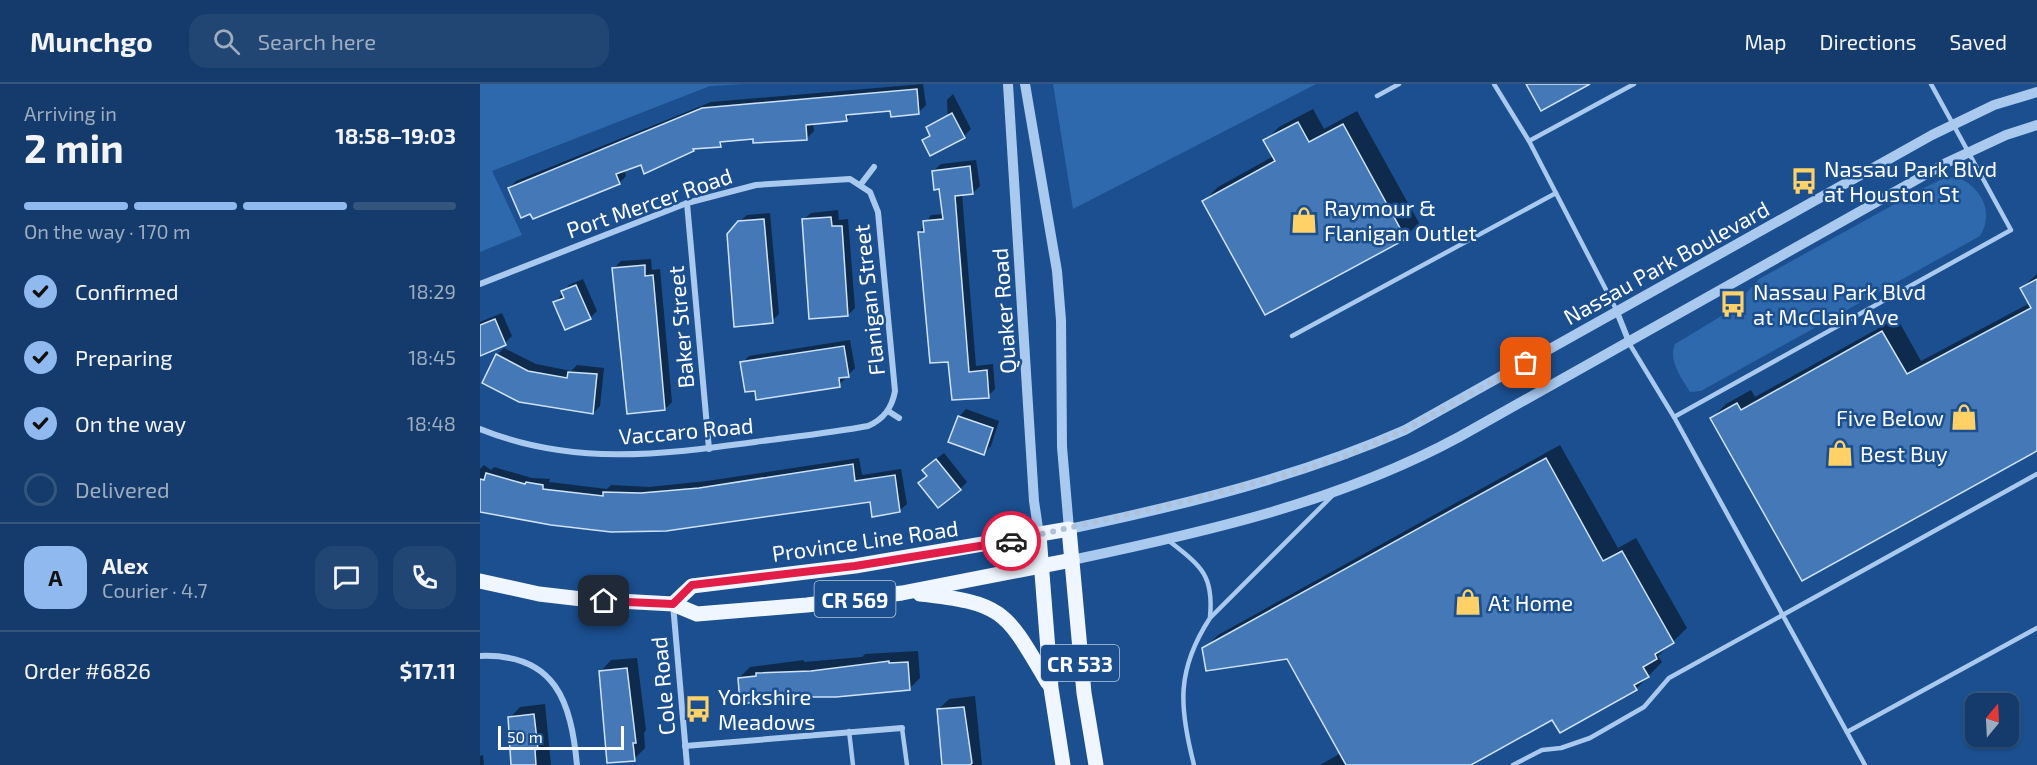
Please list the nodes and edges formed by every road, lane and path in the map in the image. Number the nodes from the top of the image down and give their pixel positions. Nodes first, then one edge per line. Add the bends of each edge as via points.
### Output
1 (1008, 84) edge
2 (1025, 84) edge
3 (1399, 84) edge
4 (1494, 84) edge
5 (1634, 84) edge
6 (1931, 84) edge
7 (2037, 92) edge
8 (1377, 96) dead end
9 (1953, 124) junction
10 (2037, 126) edge
11 (1529, 141) junction
12 (1968, 152) junction
13 (874, 167) dead end
14 (861, 184) junction
15 (1556, 193) junction
16 (687, 202) junction
17 (480, 284) edge
18 (1617, 312) junction
19 (1292, 336) dead end
20 (1629, 342) junction
21 (888, 411) junction
22 (1674, 417) junction
23 (899, 418) dead end
24 (480, 429) edge
25 (709, 448) junction
26 (2037, 474) edge
27 (1336, 492) junction
28 (1069, 529) junction
29 (1039, 536) junction
30 (1167, 540) junction
31 (1072, 560) junction
32 (1040, 567) junction
33 (480, 581) edge
34 (902, 593) junction
35 (673, 604) junction
36 (1783, 615) junction
37 (1210, 618) junction
38 (2037, 628) edge
39 (480, 656) edge
40 (1051, 688) junction
41 (902, 728) joint
42 (849, 731) junction
43 (1847, 732) junction
44 (685, 746) junction
45 (577, 765) edge
46 (687, 765) edge
47 (853, 765) edge
48 (907, 765) edge
49 (1063, 765) edge
50 (1096, 765) edge
51 (1194, 765) edge
52 (1513, 765) edge
53 (1865, 765) edge

1 - 29 street, Quaker Road / CR 533
2 - 28 street via 1057,270 1062,447
3 - 8 lane
4 - 11 lane
5 - 11 lane
6 - 9 lane
7 - 9 street, Nassau Park Boulevard via 1994,105
9 - 12 lane
9 - 18 street, Nassau Park Boulevard
10 - 12 street
11 - 15 lane
12 - 20 street
12 - 22 lane via 2011,230
13 - 14 street
14 - 16 street, Port Mercer Road via 837,178 756,185
14 - 21 street, Flanigan Street via 870,192 878,212 895,391
15 - 18 lane
15 - 19 lane
16 - 17 street, Port Mercer Road
16 - 25 street, Baker Street
18 - 20 street
18 - 28 street, Nassau Park Boulevard via 1405,430 1346,456 1290,474
20 - 22 lane
20 - 27 street via 1417,460
21 - 23 street
21 - 25 street, Vaccaro Road via 876,423 862,427
22 - 36 lane
24 - 25 street, Vaccaro Road via 575,453 659,455
26 - 36 lane
27 - 30 street
27 - 37 lane
28 - 29 main road, Province Line Road / CR 569
28 - 31 main road, CR 533
29 - 32 main road, CR 533
29 - 35 main road, Province Line Road / CR 569 via 855,566 692,585
30 - 31 street
30 - 37 lane via 1207,576 1212,596
31 - 32 main road, CR 569
31 - 50 main road, CR 533 via 1084,693
32 - 34 main road, CR 569
32 - 40 main road, CR 533
33 - 35 main road, CR 569 via 539,594
34 - 35 main road, CR 569 via 697,614
34 - 40 main road via 959,598 993,609 1018,633
35 - 44 street, Cole Road
36 - 43 lane
36 - 52 lane via 1669,678 1644,707 1590,738 1542,750
37 - 51 lane via 1186,664 1183,689
38 - 43 lane
39 - 45 street via 518,660 548,678 568,708
40 - 49 main road, CR 533
41 - 42 street
41 - 48 lane
42 - 44 street
42 - 47 lane
43 - 53 lane
44 - 46 street, Cole Road

